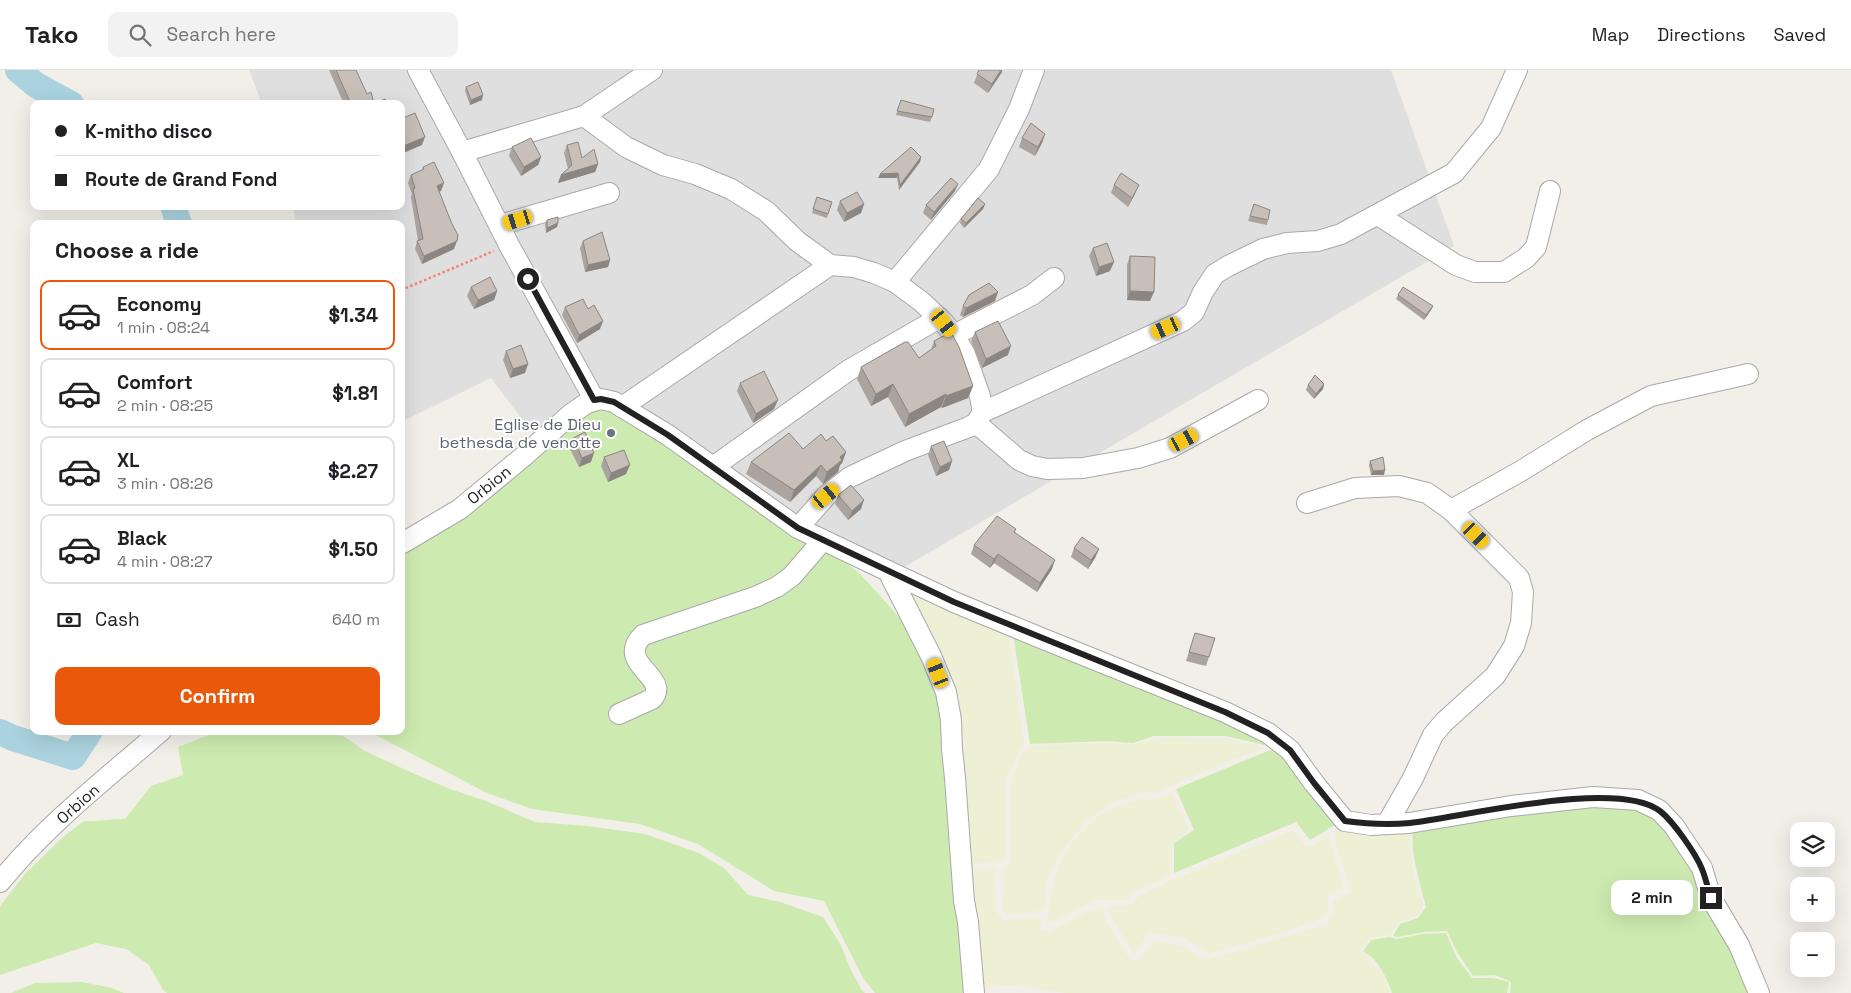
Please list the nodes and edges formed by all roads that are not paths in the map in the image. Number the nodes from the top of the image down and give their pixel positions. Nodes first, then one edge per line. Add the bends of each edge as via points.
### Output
1 (418, 70) edge
2 (652, 70) edge
3 (1034, 70) edge
4 (1517, 70) edge
5 (584, 116) junction
6 (462, 152) junction
7 (1550, 191) dead end
8 (609, 193) dead end
9 (1378, 215) junction
10 (500, 225) junction
11 (830, 266) junction
12 (1054, 278) dead end
13 (894, 282) junction
14 (939, 318) junction
15 (954, 335) junction
16 (1748, 374) dead end
17 (594, 400) junction
18 (1258, 400) dead end
19 (622, 407) junction
20 (979, 417) junction
21 (713, 467) junction
22 (1306, 503) dead end
23 (1451, 510) junction
24 (798, 528) junction
25 (823, 540) junction
26 (405, 542) edge
27 (888, 571) junction
28 (619, 714) dead end
29 (156, 735) edge
30 (1387, 824) junction
31 (0, 882) edge
32 (974, 993) edge
33 (1759, 993) edge

1 - 6 street
2 - 5 street
3 - 13 street via 989,169
4 - 9 street via 1491,128 1454,173
5 - 6 street
5 - 11 street via 626,147 663,165 731,189 766,211 797,242
6 - 10 street
7 - 9 street via 1536,247 1526,258 1504,272 1475,272 1456,265
8 - 10 street
9 - 20 street via 1341,234 1318,241 1263,249 1228,266 1215,274 1194,312 1183,321
10 - 17 street
11 - 13 street via 854,267
11 - 19 street
12 - 15 street via 1032,294
13 - 14 street
14 - 15 street
14 - 21 street via 849,370
15 - 20 street via 980,396
16 - 23 street via 1651,396
17 - 19 street via 608,400
17 - 26 street, Orbion via 560,422 460,509
18 - 20 street via 1170,448 1138,458 1083,468 1047,469 1019,460
19 - 21 street
20 - 24 street via 958,432 905,451 850,477 826,496
21 - 24 street
22 - 23 street via 1355,488 1399,486 1427,494
23 - 30 street via 1518,578 1523,592 1521,623 1514,646 1495,676 1433,735
24 - 25 street
25 - 27 street
25 - 28 street via 792,576 777,587 643,635 633,650 654,682 655,695
27 - 30 street via 954,602 1225,712 1268,733 1290,750 1345,821
27 - 32 street via 946,692
29 - 31 street, Orbion via 65,814
30 - 33 street via 1593,797 1638,800 1659,810 1674,826 1702,868 1711,898 1739,946

